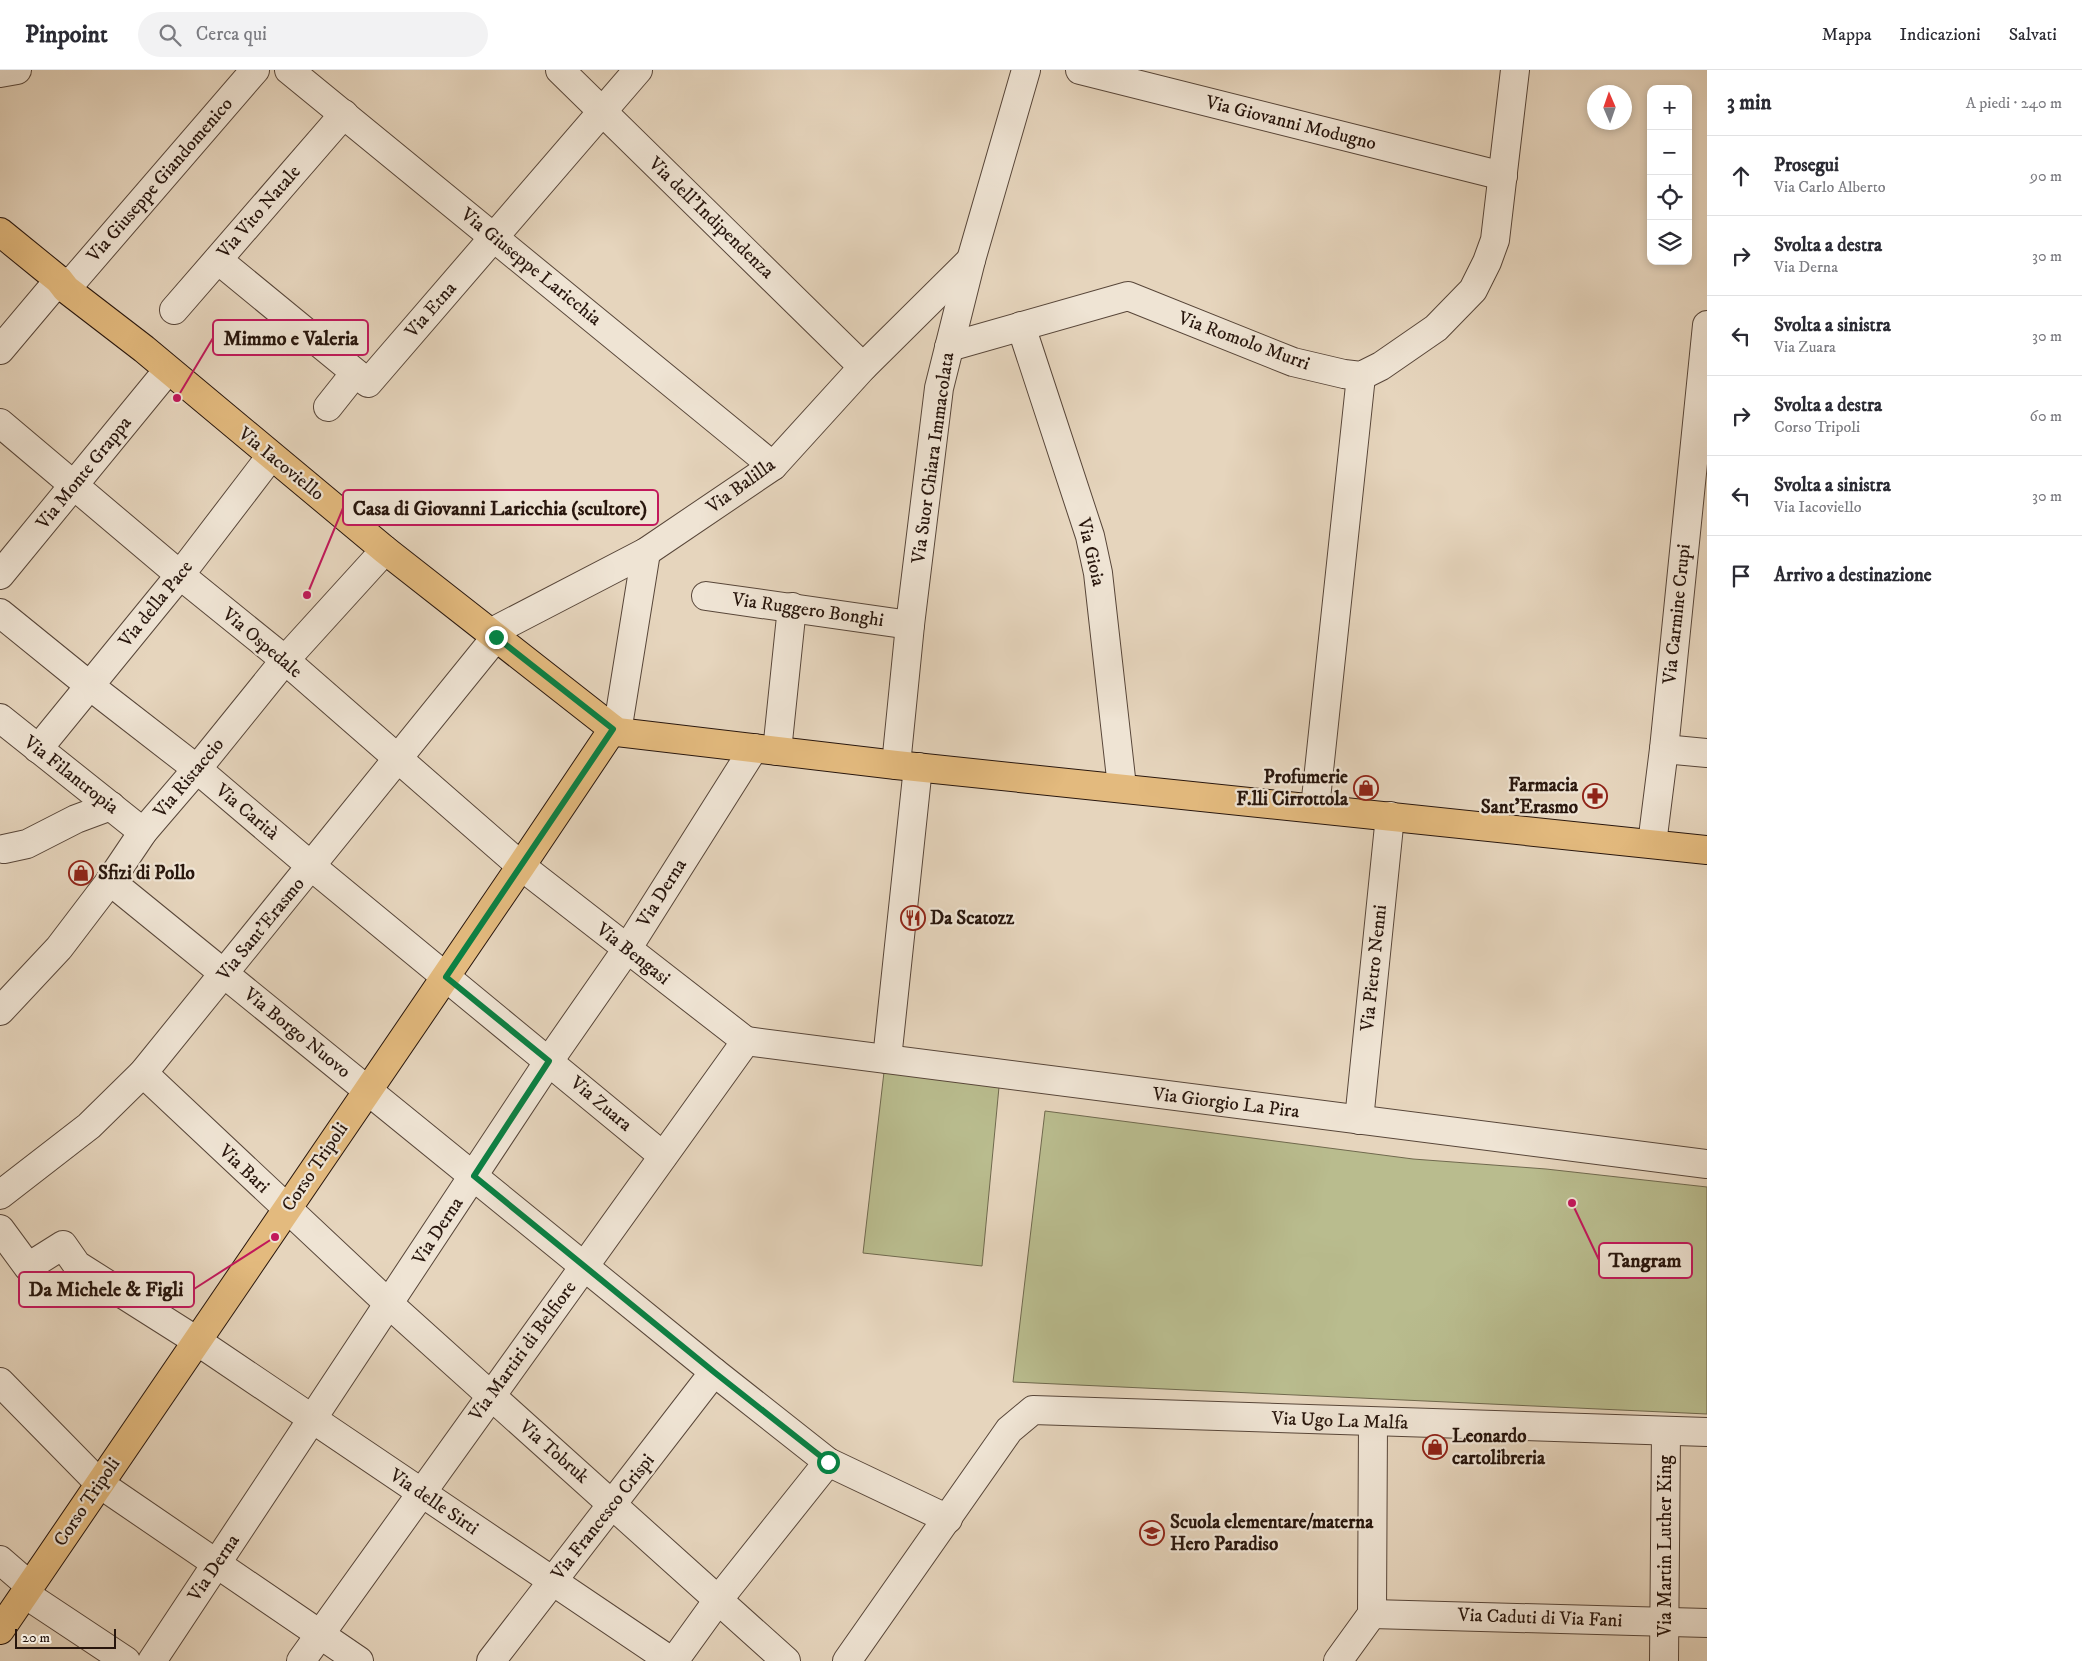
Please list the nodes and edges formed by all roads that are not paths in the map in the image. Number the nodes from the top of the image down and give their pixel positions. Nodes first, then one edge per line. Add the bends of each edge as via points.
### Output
1 (17, 70) edge
2 (255, 70) edge
3 (289, 70) edge
4 (560, 70) edge
5 (638, 70) edge
6 (1026, 70) edge
7 (1080, 70) edge
8 (1515, 70) edge
9 (0, 73) edge
10 (602, 111) junction
11 (344, 114) junction
12 (1503, 176) junction
13 (0, 232) edge
14 (494, 236) junction
15 (218, 260) junction
16 (971, 260) junction
17 (63, 285) junction
18 (174, 310) dead end
19 (1707, 325) edge
20 (1021, 326) junction
21 (949, 347) junction
22 (0, 350) edge
23 (863, 367) junction
24 (168, 370) junction
25 (1361, 376) junction
26 (362, 378) junction
27 (328, 407) dead end
28 (0, 423) edge
29 (271, 456) junction
30 (773, 466) junction
31 (73, 486) junction
32 (385, 550) junction
33 (646, 552) junction
34 (0, 575) edge
35 (180, 576) junction
36 (706, 596) dead end
37 (792, 607) junction
38 (0, 612) edge
39 (910, 625) junction
40 (493, 635) junction
41 (285, 660) junction
42 (90, 686) junction
43 (0, 718) edge
44 (615, 731) junction
45 (38, 749) junction
46 (1664, 749) junction
47 (765, 750) junction
48 (1707, 753) edge
49 (398, 760) junction
50 (907, 766) junction
51 (197, 770) junction
52 (1122, 787) junction
53 (111, 806) junction
54 (1315, 808) junction
55 (1390, 816) junction
56 (143, 832) junction
57 (1652, 844) junction
58 (2, 848) edge
59 (1707, 850) edge
60 (311, 866) junction
61 (521, 866) junction
62 (110, 881) junction
63 (627, 949) junction
64 (224, 974) junction
65 (446, 977) junction
66 (0, 1011) edge
67 (746, 1041) junction
68 (887, 1059) junction
69 (549, 1061) junction
70 (143, 1073) junction
71 (368, 1090) junction
72 (1359, 1120) junction
73 (663, 1156) junction
74 (1707, 1164) edge
75 (474, 1176) junction
76 (0, 1195) edge
77 (287, 1209) junction
78 (0, 1229) edge
79 (585, 1266) junction
80 (389, 1304) junction
81 (197, 1341) junction
82 (714, 1372) junction
83 (0, 1383) edge
84 (491, 1396) junction
85 (312, 1420) junction
86 (1373, 1422) junction
87 (1666, 1431) junction
88 (1707, 1432) edge
89 (828, 1462) junction
90 (100, 1484) junction
91 (422, 1493) junction
92 (613, 1504) junction
93 (948, 1519) junction
94 (0, 1560) edge
95 (217, 1563) junction
96 (552, 1582) junction
97 (27, 1590) junction
98 (718, 1600) junction
99 (1372, 1614) junction
100 (1664, 1622) junction
101 (1707, 1623) edge
102 (0, 1630) edge
103 (320, 1634) junction
104 (126, 1661) edge
105 (152, 1661) edge
106 (301, 1661) edge
107 (359, 1661) edge
108 (491, 1661) edge
109 (672, 1661) edge
110 (786, 1661) edge
111 (847, 1661) edge
112 (1338, 1661) edge
113 (1664, 1661) edge

1 - 9 street
2 - 17 street, Via Giuseppe Giandomenico
3 - 11 street, Via Giuseppe Laricchia
4 - 10 street, Via dell'Indipendenza
5 - 10 street, Via Etna
6 - 16 street, Via Suor Chiara Immacolata
7 - 12 street, Via Giovanni Modugno
8 - 12 street
10 - 14 street, Via Etna
10 - 23 street, Via dell'Indipendenza
11 - 14 street, Via Giuseppe Laricchia
11 - 15 street, Via Vito Natale
12 - 25 street via 1495,240 1473,290 1436,328
13 - 17 main road, Via Iacoviello
14 - 26 street, Via Etna
14 - 30 street, Via Giuseppe Laricchia
15 - 18 street, Via Vito Natale
15 - 26 street
16 - 21 street, Via Suor Chiara Immacolata
16 - 23 street, Via Balilla
17 - 22 street, Via Giuseppe Giandomenico
17 - 24 main road, Via Iacoviello
19 - 46 street, Via Carmine Crupi
20 - 21 street, Via Romolo Murri
20 - 25 street, Via Romolo Murri via 1128,296 1293,362
20 - 52 street, Via Gioia via 1090,536 1098,573
21 - 39 street, Via Suor Chiara Immacolata via 940,388
23 - 30 street, Via Balilla
24 - 29 main road, Via Iacoviello
24 - 31 street, Via Monte Grappa
25 - 54 street
26 - 27 street, Via Etna
28 - 31 street, Via Ospedale
29 - 32 main road, Via Iacoviello
29 - 35 street, Via della Pace
30 - 33 street, Via Balilla
31 - 34 street, Via Monte Grappa
31 - 35 street, Via Ospedale
32 - 40 main road, Via Iacoviello
32 - 41 street, Via Ristaccio
33 - 40 street, Via Balilla
33 - 44 street
35 - 41 street, Via Ospedale
35 - 42 street, Via della Pace
36 - 37 street, Via Ruggero Bonghi
37 - 39 street, Via Ruggero Bonghi
37 - 47 street
38 - 42 street, Via Carità
39 - 50 street, Via Suor Chiara Immacolata
40 - 44 main road, Via Iacoviello
40 - 49 street, Via Sant'Erasmo
41 - 49 street, Via Ospedale
41 - 51 street, Via Ristaccio
42 - 45 street, Via della Pace
42 - 51 street, Via Carità
43 - 45 street, Via Filantropia
44 - 47 main road
44 - 61 main road, Corso Tripoli
45 - 53 street, Via Filantropia
46 - 48 street
46 - 57 street, Via Carmine Crupi
47 - 50 main road
47 - 63 street, Via Derna
49 - 60 street, Via Sant'Erasmo
49 - 61 street, Via Ospedale
50 - 52 main road
50 - 68 street, Via Suor Chiara Immacolata
51 - 56 street, Via Ristaccio
51 - 60 street, Via Carità
52 - 54 main road
53 - 56 street, Via Filantropia
53 - 58 street via 76,819 27,844
54 - 55 main road
55 - 57 main road
55 - 72 street, Via Pietro Nenni
56 - 62 street, Via Ristaccio
57 - 59 main road
60 - 64 street, Via Sant'Erasmo
60 - 65 street, Via Carità
61 - 63 street, Via Bengasi
61 - 65 main road, Corso Tripoli
62 - 64 street, Via Borgo Nuovo
62 - 66 street, Via Ristaccio via 59,948
63 - 67 street, Via Bengasi
63 - 69 street, Via Derna
64 - 70 street, Via Sant'Erasmo
64 - 71 street, Via Borgo Nuovo
65 - 69 street, Via Zuara
65 - 71 main road, Corso Tripoli
67 - 68 street, Via Giorgio La Pira
67 - 73 street, Via Martiri di Belfiore
68 - 72 street, Via Giorgio La Pira
69 - 73 street, Via Zuara
69 - 75 street, Via Derna
70 - 76 street, Via Sant'Erasmo via 89,1126
70 - 77 street, Via Bari
71 - 75 street, Via Borgo Nuovo
71 - 77 main road, Corso Tripoli
72 - 74 street, Via Giorgio La Pira
73 - 79 street, Via Martiri di Belfiore
75 - 79 street, Via Borgo Nuovo
75 - 80 street, Via Derna
77 - 80 street, Via Bari
77 - 81 main road, Corso Tripoli
78 - 81 street, Via delle Sirti via 28,1266 64,1244 77,1265
79 - 82 street, Via Borgo Nuovo
79 - 84 street, Via Martiri di Belfiore
80 - 84 street, Via Tobruk
80 - 85 street, Via Derna
81 - 85 street, Via delle Sirti
81 - 90 main road, Corso Tripoli
82 - 89 street, Via Borgo Nuovo
82 - 92 street, Via Francesco Crispi
83 - 90 street
84 - 91 street, Via Martiri di Belfiore
84 - 92 street, Via Tobruk
85 - 91 street, Via delle Sirti
85 - 95 street, Via Derna
86 - 87 street, Via Ugo La Malfa
86 - 93 street, Via Ugo La Malfa via 1033,1410 1009,1430
86 - 99 street
87 - 88 street, Via Ugo La Malfa
87 - 100 street, Via Martin Luther King
89 - 93 street, Via Borgo Nuovo
89 - 98 street
90 - 95 street
90 - 97 main road, Corso Tripoli
91 - 96 street, Via delle Sirti
91 - 103 street, Via Martiri di Belfiore
92 - 96 street, Via Francesco Crispi
92 - 98 street, Via Tobruk
93 - 111 street
94 - 97 street
95 - 103 street
95 - 105 street, Via Derna
96 - 108 street, Via Francesco Crispi
96 - 109 street, Via delle Sirti
97 - 102 main road, Corso Tripoli
97 - 104 street
98 - 109 street
98 - 110 street, Via Tobruk
99 - 100 street, Via Caduti di Via Fani
99 - 112 street
100 - 101 street, Via Caduti di Via Fani
100 - 113 street, Via Martin Luther King
103 - 106 street, Via Martiri di Belfiore
103 - 107 street

